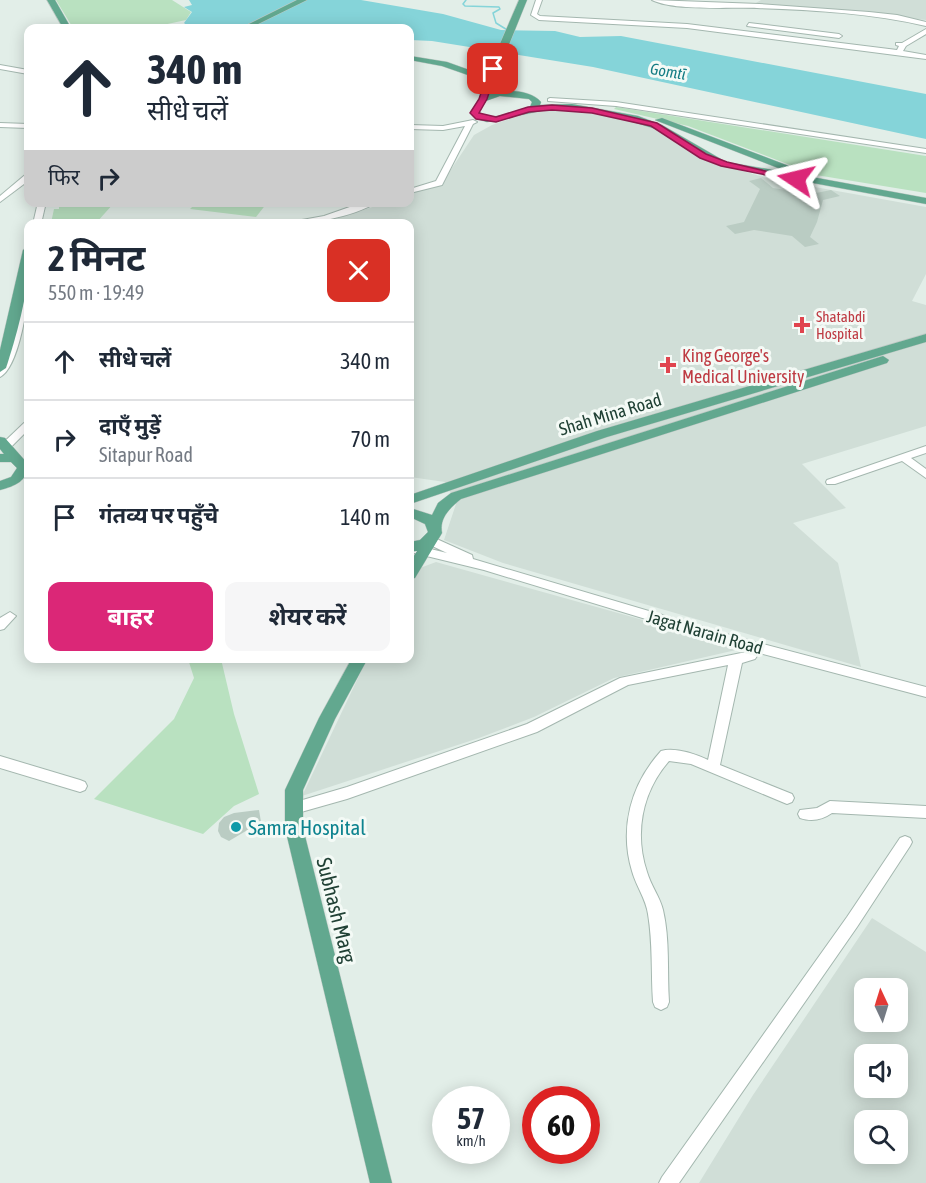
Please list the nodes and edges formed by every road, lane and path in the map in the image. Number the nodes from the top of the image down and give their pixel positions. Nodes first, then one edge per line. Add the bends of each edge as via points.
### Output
1 (43, 0) edge
2 (51, 0) edge
3 (303, 0) edge
4 (523, 0) edge
5 (539, 0) edge
6 (655, 0) edge
7 (769, 0) edge
8 (763, 6) junction
9 (635, 23) junction
10 (56, 24) edge
11 (66, 24) edge
12 (253, 24) edge
13 (926, 24) edge
14 (926, 31) edge
15 (848, 37) dead end
16 (875, 41) dead end
17 (901, 48) junction
18 (926, 57) edge
19 (414, 60) edge
20 (0, 67) edge
21 (0, 72) edge
22 (24, 74) edge
23 (24, 75) edge
24 (489, 82) junction
25 (507, 93) junction
26 (532, 97) junction
27 (483, 99) junction
28 (550, 100) junction
29 (533, 109) junction
30 (477, 115) junction
31 (470, 123) junction
32 (0, 125) edge
33 (24, 126) edge
34 (414, 127) edge
35 (680, 127) junction
36 (424, 128) junction
37 (439, 129) junction
38 (669, 132) junction
39 (463, 135) junction
40 (926, 151) edge
41 (797, 176) junction
42 (24, 180) edge
43 (414, 190) edge
44 (926, 195) edge
45 (0, 200) edge
46 (926, 201) edge
47 (359, 207) edge
48 (318, 219) edge
49 (24, 268) edge
50 (24, 298) edge
51 (926, 338) edge
52 (926, 347) edge
53 (868, 359) junction
54 (0, 368) edge
55 (0, 374) edge
56 (764, 392) junction
57 (687, 409) junction
58 (699, 418) junction
59 (24, 429) edge
60 (2, 448) edge
61 (926, 449) edge
62 (546, 453) junction
63 (904, 457) junction
64 (557, 464) junction
65 (23, 468) edge
66 (926, 475) edge
67 (831, 482) dead end
68 (0, 486) edge
69 (414, 499) edge
70 (414, 513) edge
71 (421, 542) edge
72 (414, 562) edge
73 (10, 615) dead end
74 (0, 626) edge
75 (755, 647) junction
76 (736, 659) junction
77 (357, 663) edge
78 (926, 692) edge
79 (0, 762) edge
80 (714, 767) junction
81 (80, 786) dead end
82 (787, 798) dead end
83 (294, 808) junction
84 (926, 812) edge
85 (805, 814) dead end
86 (905, 842) dead end
87 (661, 1002) dead end
88 (381, 1183) edge
89 (668, 1183) edge

1 - 10 main road
2 - 11 main road
3 - 12 main road
4 - 24 main road
5 - 9 street via 534,15 538,18
6 - 8 street
7 - 8 street
8 - 13 street via 897,17
9 - 15 street via 675,17
9 - 17 street
14 - 17 street
16 - 17 street
17 - 18 street
19 - 24 main road
20 - 22 street
21 - 23 street
24 - 25 main road
24 - 27 main road
25 - 26 main road
25 - 27 main road
26 - 28 main road
26 - 29 main road via 537,102
27 - 30 main road
28 - 35 main road
28 - 40 street via 616,104
29 - 30 main road via 496,119
29 - 38 main road via 592,110 640,120
30 - 31 street
30 - 36 street via 457,123
31 - 37 street
31 - 39 street
32 - 33 street
34 - 36 street
35 - 38 main road
35 - 41 main road
36 - 37 street
37 - 39 street
38 - 41 main road via 703,156 724,164
39 - 43 street via 439,183
41 - 44 main road
41 - 46 main road
42 - 45 street
47 - 48 street
49 - 54 main road
50 - 55 street via 11,354
51 - 53 main road, Shah Mina Road
52 - 53 main road, Shah Mina Road
53 - 56 main road, Shah Mina Road
56 - 57 main road, Shah Mina Road
56 - 58 main road, Shah Mina Road
57 - 58 main road
57 - 62 main road, Shah Mina Road
58 - 64 main road, Shah Mina Road
59 - 60 street
60 - 65 main road
61 - 63 street
62 - 64 main road
62 - 69 main road, Shah Mina Road
63 - 66 street
63 - 67 street
64 - 71 main road, Shah Mina Road via 456,496 444,506
65 - 68 main road via 16,480
70 - 71 main road via 425,517
71 - 72 main road
71 - 75 street, Jagat Narain Road via 485,566
73 - 74 street
75 - 76 street via 751,656
75 - 78 street, Jagat Narain Road
76 - 80 street
76 - 83 street via 626,681 532,728
77 - 83 main road, Subhash Marg via 294,790
79 - 81 street
80 - 82 street
80 - 87 street via 666,755 653,767 641,792 632,843 639,874 656,912
83 - 88 main road, Subhash Marg via 294,828
84 - 85 street via 830,807 820,814
86 - 89 street

